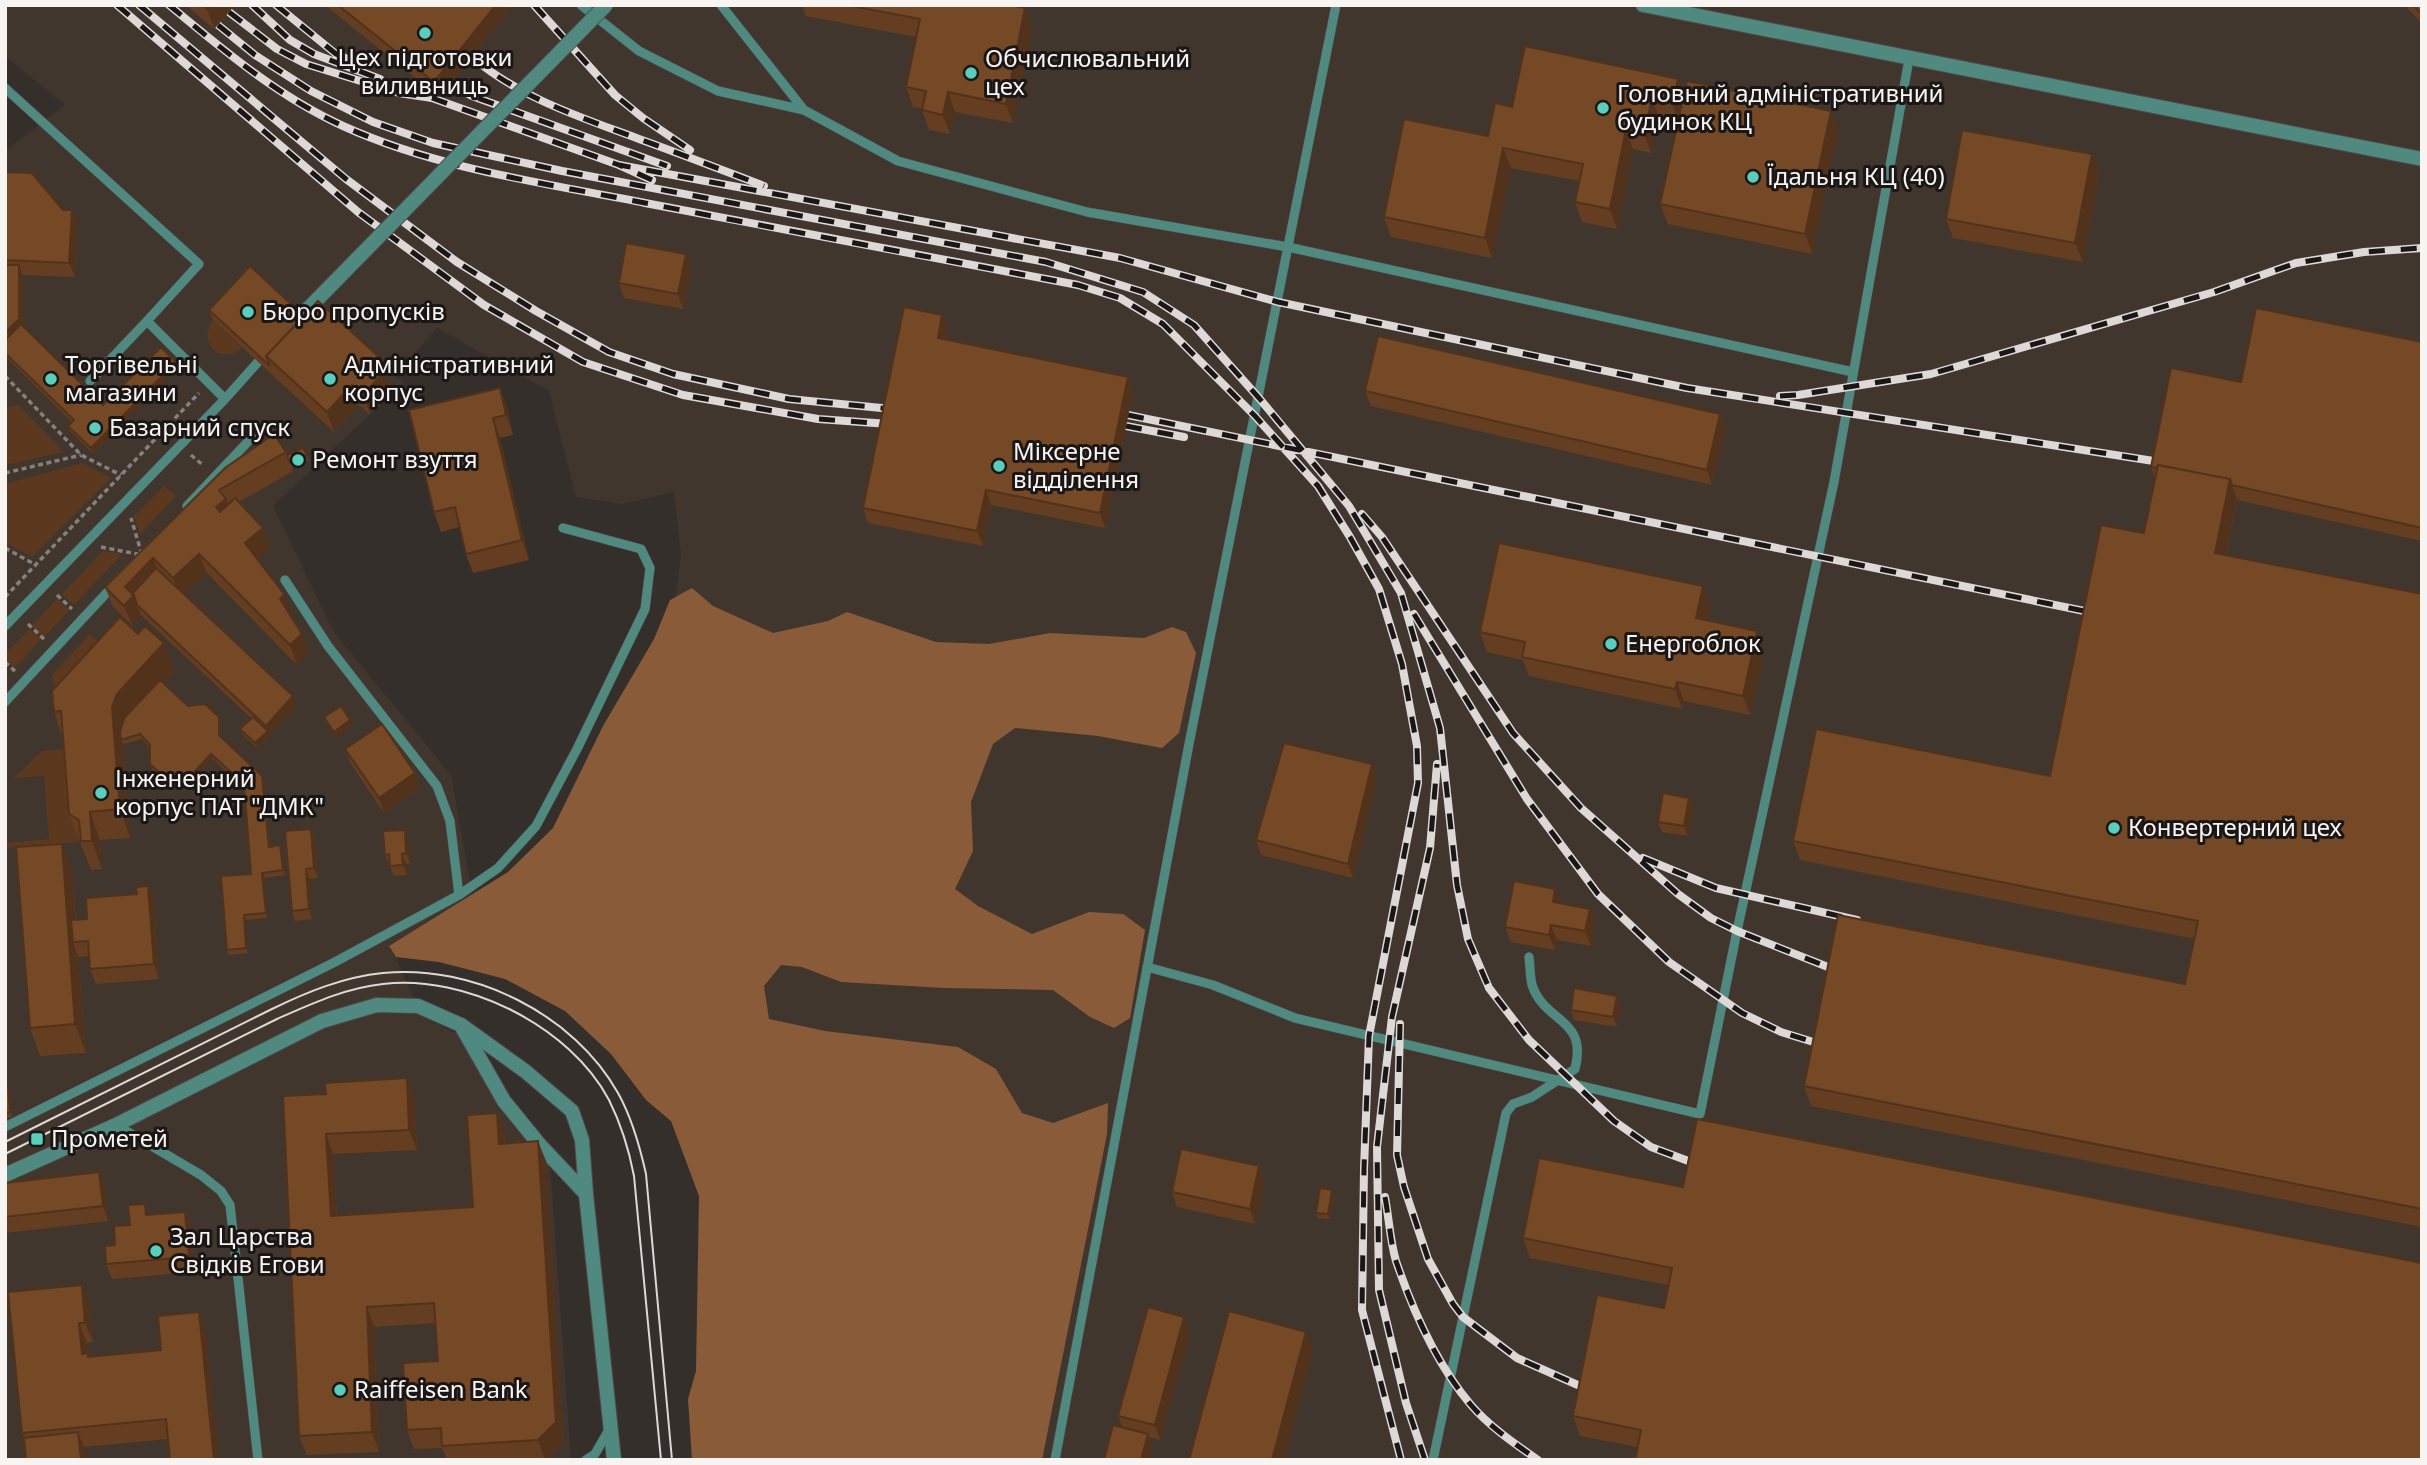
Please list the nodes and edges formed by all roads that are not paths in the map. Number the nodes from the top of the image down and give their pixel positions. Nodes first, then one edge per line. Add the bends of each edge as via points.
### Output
1 (581, 5) edge
2 (606, 5) edge
3 (721, 5) edge
4 (1336, 5) edge
5 (1643, 5) edge
6 (1909, 59) junction
7 (5, 88) edge
8 (804, 110) junction
9 (2422, 159) edge
10 (1288, 247) junction
11 (299, 318) edge
12 (147, 321) junction
13 (258, 362) edge
14 (1853, 372) junction
15 (90, 381) dead end
16 (225, 399) junction
17 (258, 431) dead end
18 (178, 516) edge
19 (563, 528) dead end
20 (285, 580) dead end
21 (117, 582) edge
22 (5, 626) edge
23 (5, 702) edge
24 (459, 895) junction
25 (1530, 957) dead end
26 (1147, 967) junction
27 (461, 1025) junction
28 (1558, 1080) junction
29 (116, 1125) junction
30 (5, 1127) edge
31 (5, 1175) edge
32 (586, 1194) junction
33 (610, 1427) junction
34 (258, 1460) edge
35 (586, 1460) edge
36 (614, 1460) edge
37 (1055, 1460) edge
38 (1433, 1460) edge

1 - 8 lane via 639,51 718,91
2 - 11 street, bridge
3 - 8 lane
4 - 10 lane
5 - 6 street
6 - 9 street
6 - 14 lane
7 - 12 lane via 199,264
8 - 10 lane via 898,162 1087,212
10 - 14 lane
10 - 26 lane
12 - 15 lane
12 - 16 lane
13 - 16 lane
14 - 28 lane via 1834,482 1700,1114
16 - 22 lane
17 - 18 lane
19 - 24 lane via 641,549 650,568 645,608 536,826 498,868
20 - 24 lane via 328,646 437,786 450,821
21 - 23 lane
24 - 30 lane
25 - 28 lane via 1532,985 1545,1005 1573,1031 1579,1051 1575,1069
26 - 28 lane via 1213,985 1295,1018
26 - 37 lane
27 - 29 street via 418,1006 377,1005 322,1021
27 - 32 street via 504,1101
27 - 32 street via 525,1070 572,1111 582,1140
28 - 38 lane via 1513,1104 1506,1113
29 - 31 street
29 - 34 lane via 201,1175 230,1205
32 - 33 street
33 - 35 lane via 595,1454
33 - 36 street

